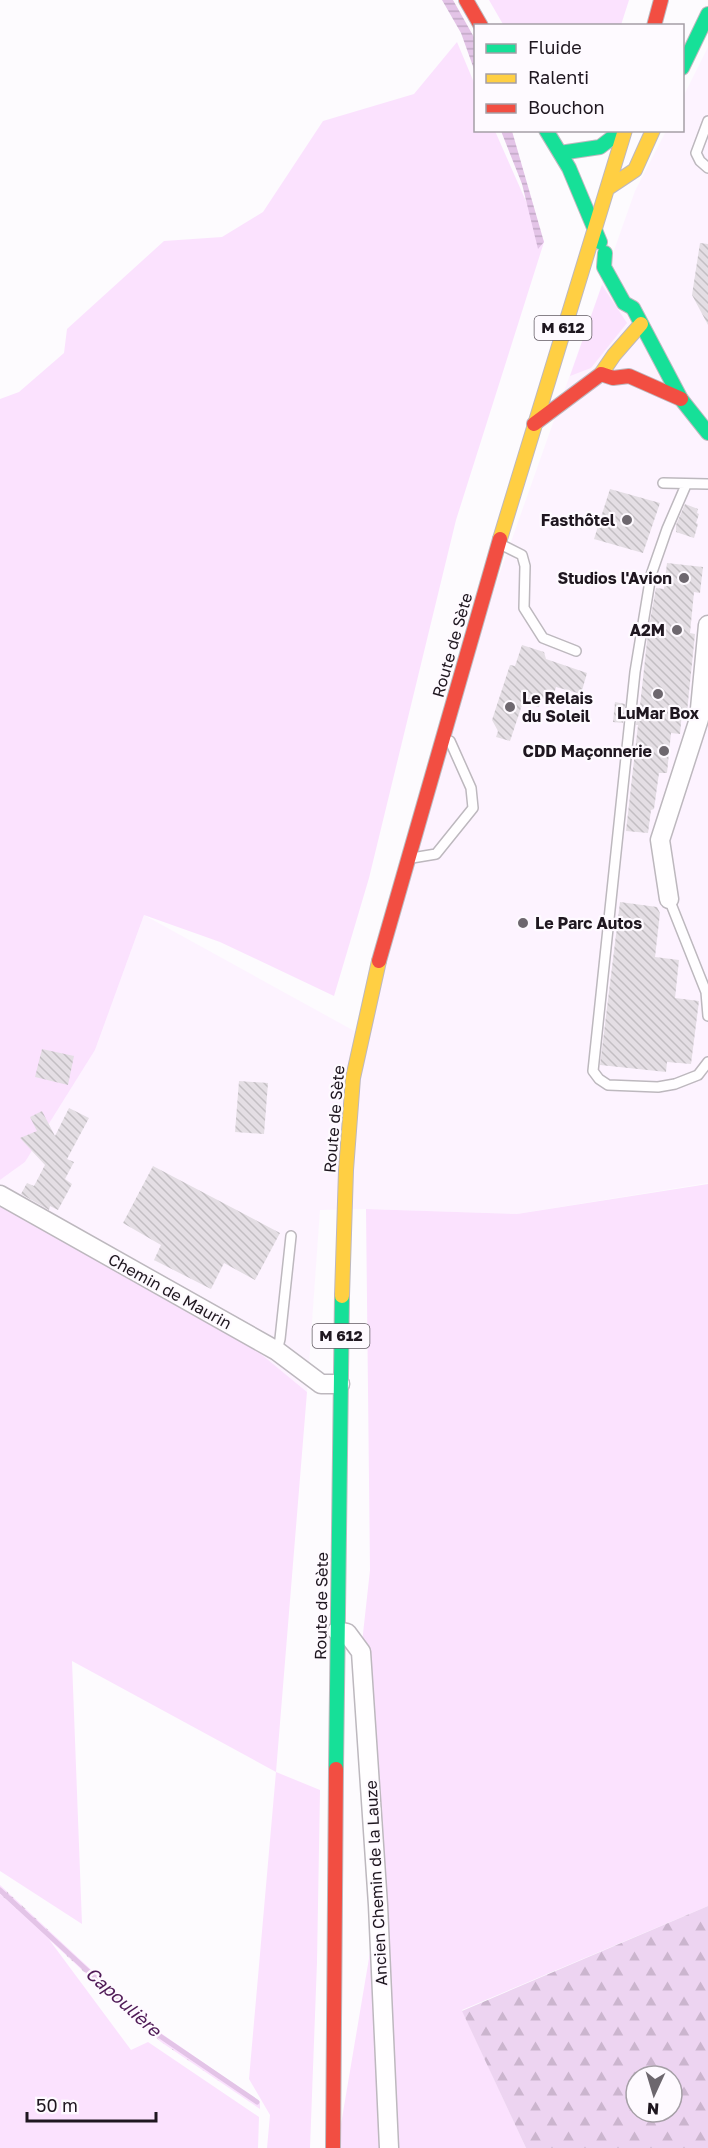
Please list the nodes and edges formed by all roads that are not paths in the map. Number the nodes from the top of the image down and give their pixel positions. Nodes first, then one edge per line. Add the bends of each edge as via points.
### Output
1 (466, 0) edge
2 (661, 0) edge
3 (708, 14) edge
4 (480, 24) edge
5 (655, 24) edge
6 (684, 64) edge
7 (708, 121) edge
8 (547, 132) edge
9 (620, 132) edge
10 (622, 132) edge
11 (652, 132) edge
12 (560, 153) junction
13 (708, 168) edge
14 (608, 188) junction
15 (595, 232) junction
16 (641, 324) junction
17 (601, 374) junction
18 (681, 399) junction
19 (534, 424) junction
20 (708, 433) edge
21 (663, 483) dead end
22 (686, 484) junction
23 (708, 484) edge
24 (499, 544) junction
25 (708, 625) edge
26 (576, 651) dead end
27 (444, 729) junction
28 (407, 859) junction
29 (669, 899) joint
30 (708, 1016) edge
31 (708, 1062) edge
32 (0, 1195) edge
33 (291, 1236) dead end
34 (277, 1351) junction
35 (340, 1384) junction
36 (337, 1631) junction
37 (333, 2148) edge
38 (388, 2148) edge

1 - 4 main road
2 - 5 main road
3 - 6 main road
7 - 13 lane via 696,153
8 - 12 main road
9 - 12 main road via 600,147
10 - 14 main road, Route de Sète / M 612
11 - 14 main road via 635,170
12 - 15 main road
14 - 15 main road, Route de Sète / M 612
15 - 16 main road via 610,256 604,267 624,303 634,302
15 - 19 main road, Route de Sète / M 612
16 - 17 main road
16 - 18 main road
17 - 18 main road via 613,378 629,376
17 - 19 main road
18 - 20 main road
19 - 24 main road, Route de Sète / M 612
21 - 22 lane
22 - 23 lane
22 - 31 lane via 651,574 635,672 593,1071 608,1085 658,1087 698,1076
24 - 26 lane via 522,555 524,608 543,638
24 - 27 main road, Route de Sète / M 612
25 - 29 street via 699,719 660,840
27 - 28 main road, Route de Sète / M 612
27 - 28 lane via 471,788 473,808 436,854
28 - 35 main road, Route de Sète / M 612 via 373,981 353,1078 346,1170
29 - 30 lane via 706,992
32 - 34 street, Chemin de Maurin
33 - 34 lane
34 - 35 street, Chemin de Maurin via 321,1384
35 - 36 main road, Route de Sète / M 612
36 - 37 main road, Route de Sète / M 612
36 - 38 street, Ancien Chemin de la Lauze via 347,1633 361,1652 378,1905

